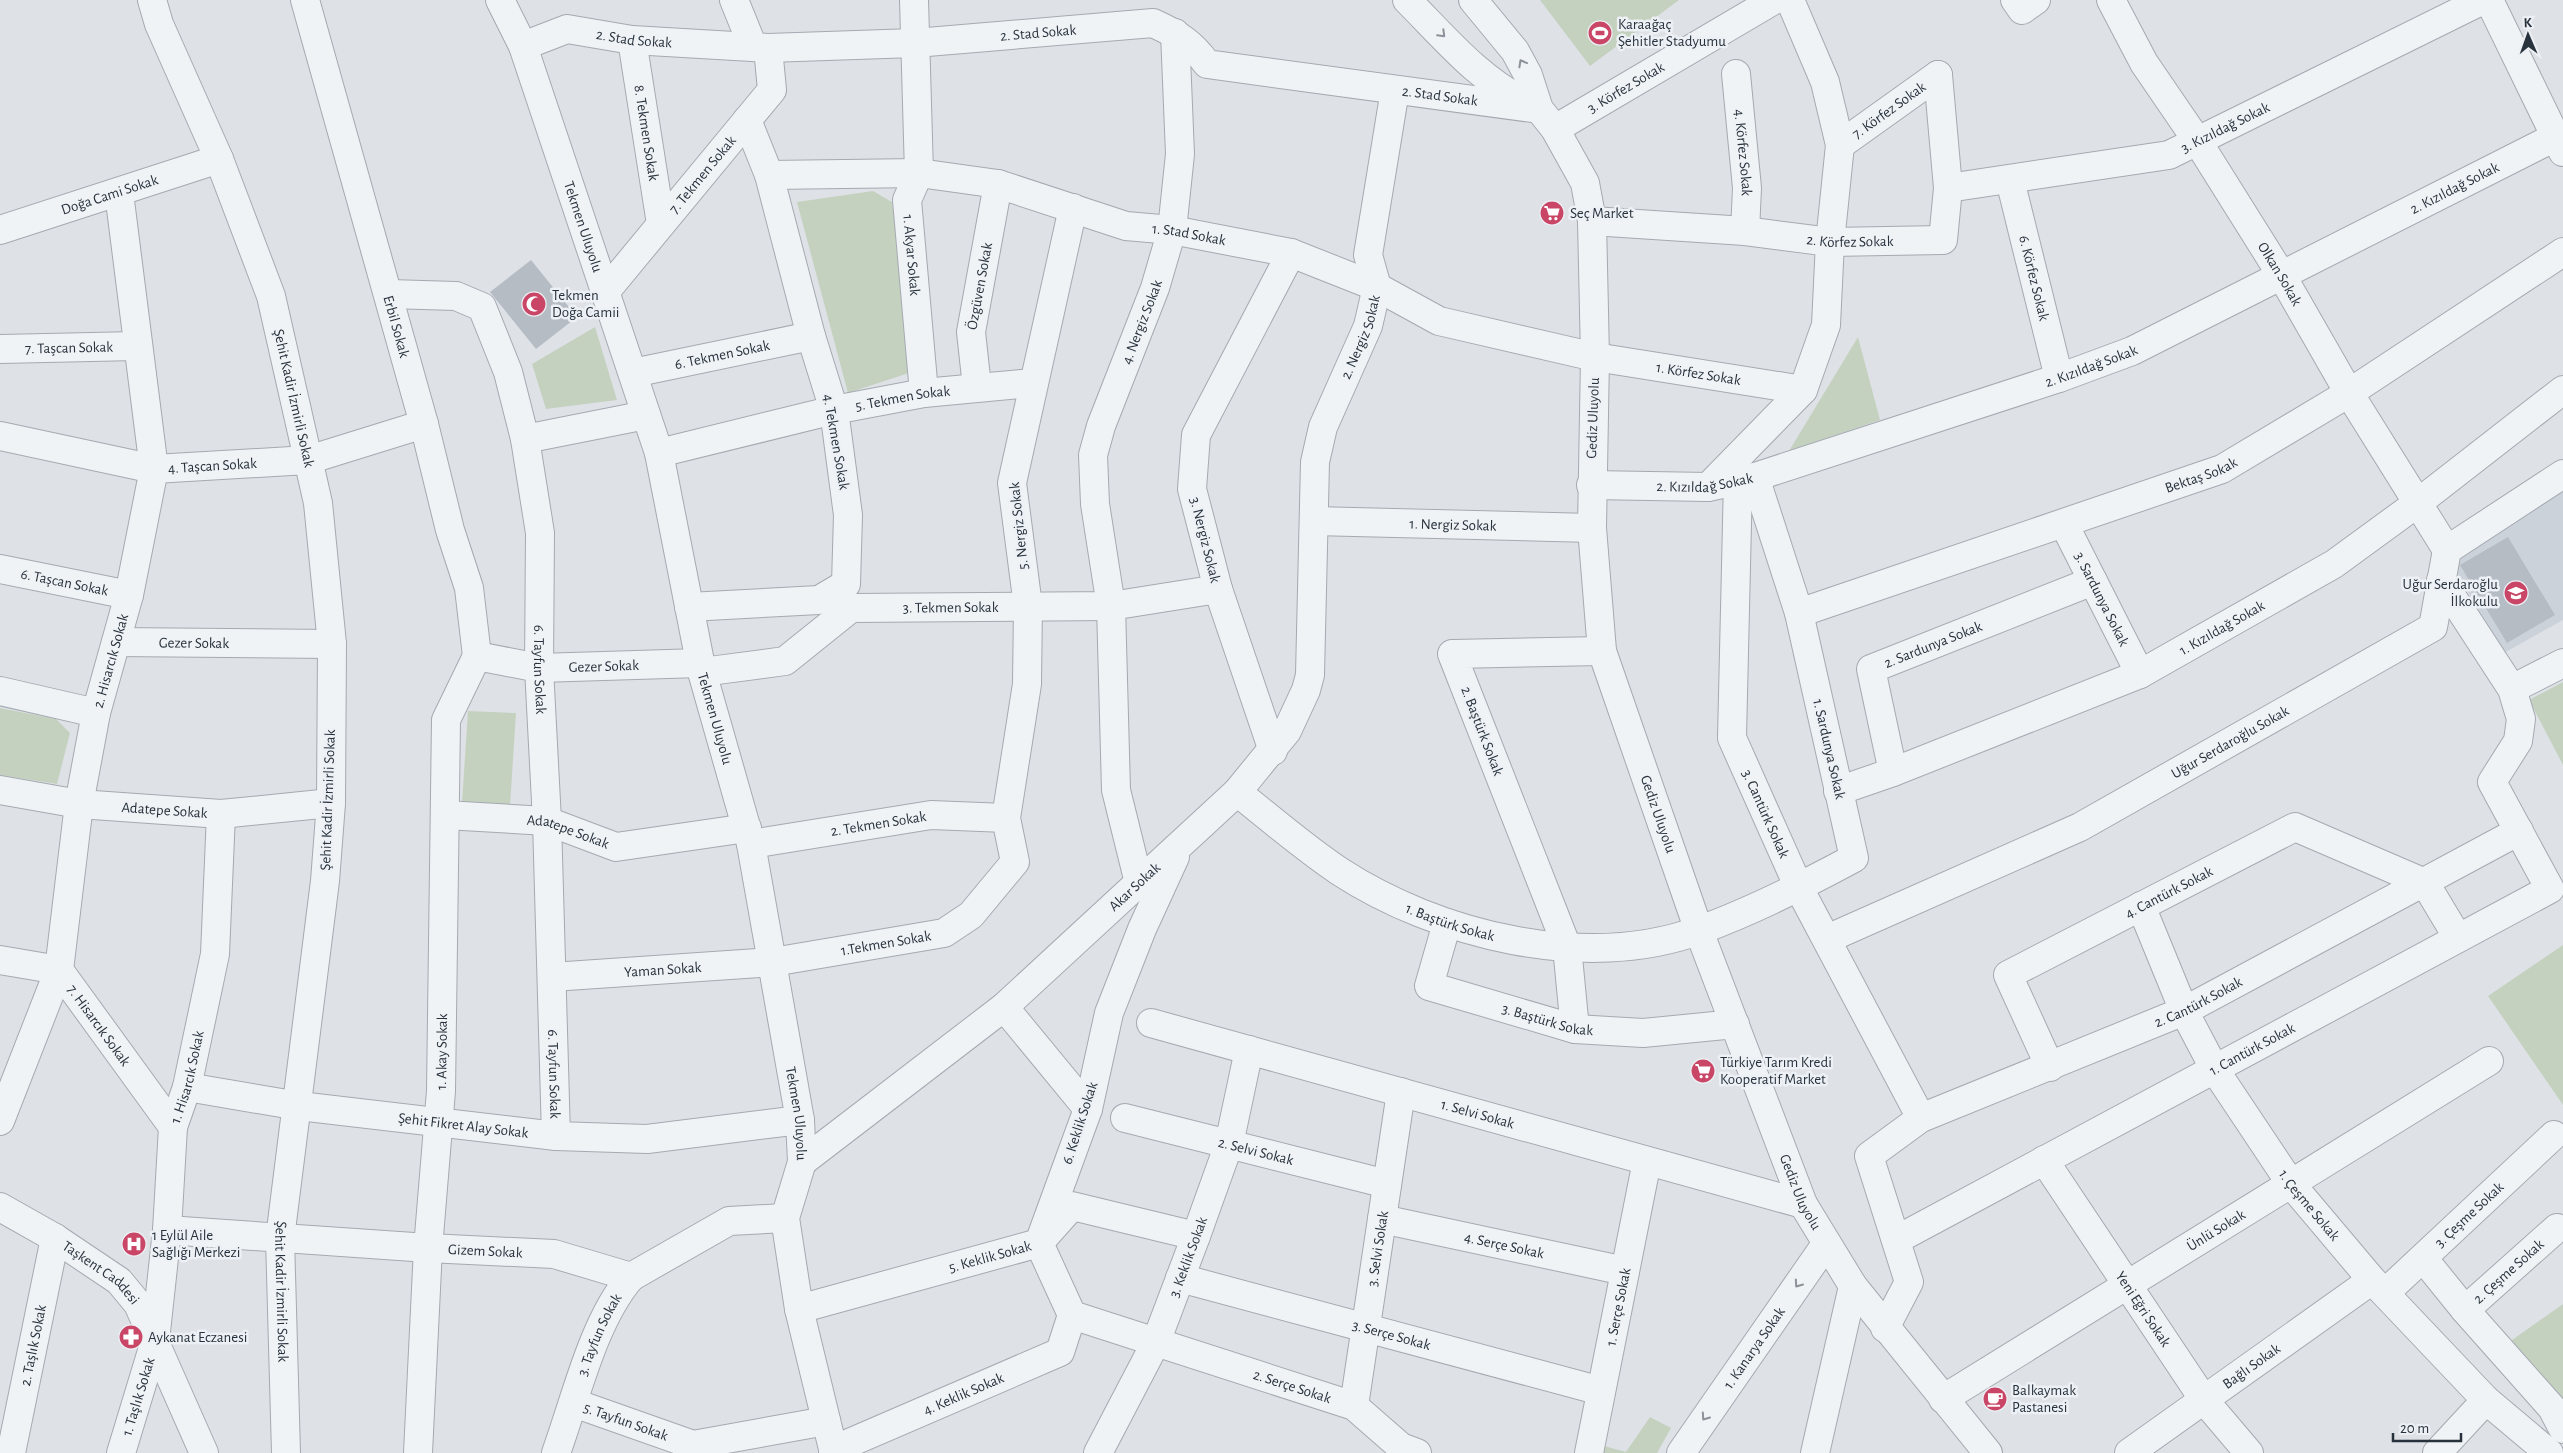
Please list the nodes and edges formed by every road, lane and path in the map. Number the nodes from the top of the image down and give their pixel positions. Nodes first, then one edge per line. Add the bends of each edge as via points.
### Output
1 (152, 0) edge
2 (305, 0) edge
3 (500, 0) edge
4 (734, 0) edge
5 (914, 0) edge
6 (1408, 0) edge
7 (1473, 0) edge
8 (1774, 0) edge
9 (1790, 0) edge
10 (2483, 0) edge
11 (2489, 0) edge
12 (2114, 1) edge
13 (1175, 34) junction
14 (632, 40) junction
15 (915, 43) junction
16 (523, 46) junction
17 (760, 48) junction
18 (1736, 74) dead end
19 (1938, 76) joint
20 (1395, 90) junction
21 (1547, 119) junction
22 (747, 120) junction
23 (2198, 142) junction
24 (1840, 145) junction
25 (2559, 145) edge
26 (219, 159) junction
27 (919, 173) junction
28 (769, 175) junction
29 (2010, 180) junction
30 (998, 184) junction
31 (1948, 188) junction
32 (119, 193) junction
33 (1073, 208) junction
34 (1592, 221) junction
35 (661, 224) junction
36 (0, 230) edge
37 (1172, 230) junction
38 (1745, 231) junction
39 (1830, 242) junction
40 (2563, 252) edge
41 (1291, 253) junction
42 (2282, 276) junction
43 (1377, 287) junction
44 (606, 292) junction
45 (389, 294) junction
46 (811, 336) junction
47 (137, 346) junction
48 (0, 349) edge
49 (1595, 357) junction
50 (633, 373) junction
51 (2059, 378) junction
52 (1032, 383) junction
53 (977, 387) junction
54 (1803, 390) junction
55 (2563, 390) edge
56 (924, 393) junction
57 (2349, 393) junction
58 (834, 410) junction
59 (646, 414) junction
60 (424, 424) junction
61 (0, 436) edge
62 (525, 439) junction
63 (659, 453) junction
64 (308, 460) junction
65 (154, 469) junction
66 (2563, 474) edge
67 (1746, 478) junction
68 (1591, 485) junction
69 (1708, 487) junction
70 (2419, 502) junction
71 (1314, 521) junction
72 (2064, 524) junction
73 (1592, 528) junction
74 (2447, 550) junction
75 (0, 569) edge
76 (2441, 580) junction
77 (2093, 581) junction
78 (1218, 589) junction
79 (129, 595) junction
80 (689, 606) junction
81 (1028, 606) junction
82 (1111, 606) junction
83 (1799, 613) junction
84 (116, 642) junction
85 (332, 644) junction
86 (1602, 651) junction
87 (477, 656) junction
88 (2563, 663) edge
89 (539, 668) junction
90 (701, 668) junction
91 (2140, 674) junction
92 (2512, 689) junction
93 (0, 691) edge
94 (96, 713) junction
95 (1273, 751) junction
96 (1893, 772) junction
97 (0, 790) edge
98 (1838, 791) junction
99 (1237, 792) junction
100 (331, 803) junction
101 (79, 804) junction
102 (220, 814) junction
103 (445, 815) junction
104 (1006, 818) junction
105 (547, 821) junction
106 (2519, 831) junction
107 (749, 836) junction
108 (1180, 846) junction
109 (1139, 882) junction
110 (2425, 883) junction
111 (1799, 888) junction
112 (2141, 906) junction
113 (1447, 923) junction
114 (1699, 931) junction
115 (2458, 938) junction
116 (1827, 940) junction
117 (1567, 947) junction
118 (0, 960) edge
119 (774, 962) junction
120 (59, 970) junction
121 (552, 977) junction
122 (1004, 1007) junction
123 (2184, 1011) junction
124 (1151, 1023) dead end
125 (1735, 1024) junction
126 (1575, 1029) junction
127 (1249, 1050) junction
128 (2489, 1062) dead end
129 (2050, 1067) junction
130 (2216, 1070) junction
131 (187, 1087) junction
132 (1401, 1092) junction
133 (299, 1106) junction
134 (1088, 1109) junction
135 (1125, 1118) dead end
136 (1921, 1118) junction
137 (800, 1120) junction
138 (0, 1121) edge
139 (437, 1122) junction
140 (173, 1127) junction
141 (2554, 1135) dead end
142 (556, 1136) junction
143 (1230, 1144) junction
144 (2044, 1160) junction
145 (1647, 1161) junction
146 (802, 1162) junction
147 (1388, 1184) junction
148 (2291, 1184) junction
149 (1803, 1204) junction
150 (0, 1207) edge
151 (785, 1218) junction
152 (1382, 1219) junction
153 (2557, 1228) dead end
154 (167, 1230) junction
155 (1196, 1236) junction
156 (56, 1238) junction
157 (280, 1238) junction
158 (1896, 1240) junction
159 (1039, 1243) junction
160 (1826, 1244) junction
161 (428, 1248) junction
162 (2423, 1258) junction
163 (1625, 1271) junction
164 (631, 1277) junction
165 (1180, 1278) junction
166 (2128, 1285) junction
167 (1853, 1286) junction
168 (2378, 1287) junction
169 (798, 1309) junction
170 (2466, 1310) junction
171 (1072, 1315) junction
172 (1366, 1328) junction
173 (1885, 1328) junction
174 (155, 1341) junction
175 (1156, 1342) junction
176 (1601, 1391) junction
177 (1943, 1399) junction
178 (2204, 1400) junction
179 (2486, 1400) junction
180 (574, 1403) junction
181 (1354, 1406) junction
182 (826, 1421) junction
183 (2563, 1429) edge
184 (694, 1449) edge
185 (833, 1451) edge
186 (1106, 1451) edge
187 (11, 1453) edge
188 (122, 1453) edge
189 (204, 1453) edge
190 (286, 1453) edge
191 (418, 1453) edge
192 (556, 1453) edge
193 (1417, 1453) edge
194 (1589, 1453) edge
195 (1681, 1453) edge
196 (1815, 1453) edge
197 (1988, 1453) edge
198 (2129, 1453) edge
199 (2249, 1453) edge
200 (2437, 1453) edge
201 (2549, 1453) edge

1 - 26 street, Şehit Kadir İzmirli Sokak via 159,24
2 - 45 street, Erbil Sokak
3 - 16 street, Tekmen Uluyolu
4 - 17 street, 7. Tekmen Sokak
5 - 15 street, 1. Akyar Sokak
6 -> 21 street via 1503,92
21 -> 7 street, Gediz Uluyolu via 1515,51
8 - 21 street, 3. Körfez Sokak
9 - 24 street via 1825,82
10 - 23 street, 3. Kızıldağ Sokak
11 - 25 street
12 - 23 street, Olkan Sokak via 2144,63
13 - 15 street, 2. Stad Sokak via 1153,23
13 - 20 street, 2. Stad Sokak via 1194,47 1207,64
13 - 37 street, 4. Nergiz Sokak via 1180,154
14 - 16 street, 2. Stad Sokak via 567,29
14 - 17 street, 2. Stad Sokak
14 - 35 street, 8. Tekmen Sokak
15 - 17 street, 2. Stad Sokak
15 - 27 street, 1. Akyar Sokak
16 - 44 street, Tekmen Uluyolu
17 - 22 street, 7. Tekmen Sokak via 772,90
18 - 38 street, 4. Körfez Sokak via 1747,188
19 - 24 street, 7. Körfez Sokak
19 - 31 street, 2. Körfez Sokak
20 - 21 street, 2. Stad Sokak
20 - 43 street, 2. Nergiz Sokak via 1368,255
21 - 34 street, Gediz Uluyolu via 1585,183
22 - 28 street, 4. Tekmen Sokak
22 - 35 street, 7. Tekmen Sokak
23 - 29 street, 3. Kızıldağ Sokak via 2169,155
23 - 42 street, Olkan Sokak
24 - 39 street
25 - 42 street, 2. Kızıldağ Sokak
26 - 32 street, Doğa Cami Sokak
26 - 64 street, Şehit Kadir İzmirli Sokak via 271,296
27 - 28 street, 1. Stad Sokak
27 - 30 street, 1. Stad Sokak
27 - 56 street, 1. Akyar Sokak via 907,200
28 - 46 street, 4. Tekmen Sokak
29 - 31 street, 3. Kızıldağ Sokak
29 - 51 street, 6. Körfez Sokak
30 - 33 street, 1. Stad Sokak
30 - 53 street, Özgüven Sokak via 971,332
31 - 39 street, 2. Körfez Sokak via 1943,240
32 - 36 street, Doğa Cami Sokak
32 - 47 street, 2. Hisarcık Sokak
33 - 37 street, 1. Stad Sokak via 1126,226
33 - 52 street, 5. Nergiz Sokak
34 - 38 street, 2. Körfez Sokak
34 - 49 street, Gediz Uluyolu
35 - 44 street, 7. Tekmen Sokak
37 - 41 street, 1. Stad Sokak
37 - 82 street, 4. Nergiz Sokak via 1155,288 1101,426 1093,455 1095,504
38 - 39 street, 2. Körfez Sokak
39 - 54 street via 1826,325
40 - 57 street, Bektaş Sokak
41 - 43 street, 1. Stad Sokak
41 - 78 street, 3. Nergiz Sokak via 1196,435 1192,489
42 - 51 street, 2. Kızıldağ Sokak via 2132,351
42 - 57 street, Olkan Sokak
43 - 49 street, 1. Stad Sokak via 1439,321
43 - 71 street, 2. Nergiz Sokak via 1368,326 1323,427 1315,462
44 - 50 street, Tekmen Uluyolu
45 - 60 street, Erbil Sokak
45 - 62 street, 6. Tayfun Sokak via 456,296 482,307 508,372
46 - 50 street, 6. Tekmen Sokak
46 - 58 street, 4. Tekmen Sokak
47 - 48 street, 7. Taşcan Sokak
47 - 65 street, 2. Hisarcık Sokak
49 - 54 street, 1. Körfez Sokak
49 - 68 street, Gediz Uluyolu
50 - 59 street, Tekmen Uluyolu
51 - 67 street, 2. Kızıldağ Sokak
52 - 53 street, 5. Tekmen Sokak
52 - 81 street, 5. Nergiz Sokak via 1012,483
53 - 56 street, 5. Tekmen Sokak
54 - 69 street
55 - 70 street, 1. Kızıldağ Sokak
56 - 58 street, 5. Tekmen Sokak
57 - 70 street, Olkan Sokak
57 - 72 street, Bektaş Sokak via 2222,469
58 - 63 street, 5. Tekmen Sokak
58 - 80 street, 4. Tekmen Sokak via 848,515 846,584 819,600
59 - 62 street
59 - 63 street, Tekmen Uluyolu
60 - 64 street, 4. Taşcan Sokak
60 - 87 street, Erbil Sokak via 450,530 470,588
61 - 65 street, 4. Taşcan Sokak
62 - 89 street, 6. Tayfun Sokak via 540,533
63 - 80 street, Tekmen Uluyolu
64 - 65 street, 4. Taşcan Sokak
64 - 85 street, Şehit Kadir İzmirli Sokak via 318,503
65 - 79 street, 2. Hisarcık Sokak
66 - 74 street
67 - 69 street, 2. Kızıldağ Sokak
67 - 83 street, 1. Sardunya Sokak
67 - 111 street, 3. Cantürk Sokak via 1732,738
68 - 69 street, 2. Kızıldağ Sokak
68 - 73 street, Gediz Uluyolu
70 - 74 street, Olkan Sokak
70 - 91 street, 1. Kızıldağ Sokak via 2334,564
71 - 73 street, 1. Nergiz Sokak
71 - 95 street, Akar Sokak via 1310,675 1298,709
72 - 77 street, 3. Sardunya Sokak
72 - 83 street, Bektaş Sokak
73 - 86 street, Gediz Uluyolu
74 - 76 street, Uğur Serdaroğlu Sokak
75 - 79 street, 6. Taşcan Sokak
76 - 92 street
76 - 116 street, Uğur Serdaroğlu Sokak via 2433,627 2080,827
77 - 91 street, 3. Sardunya Sokak
77 - 96 street, 2. Sardunya Sokak via 1872,669
78 - 82 street, 3. Tekmen Sokak
78 - 95 street, 3. Nergiz Sokak
79 - 84 street, 2. Hisarcık Sokak
80 - 90 street, Tekmen Uluyolu
81 - 82 street, 3. Tekmen Sokak
81 - 90 street, 3. Tekmen Sokak via 851,608 785,661
81 - 104 street, 5. Nergiz Sokak via 1027,684
82 - 109 street, 4. Nergiz Sokak via 1116,790
83 - 98 street, 1. Sardunya Sokak
84 - 85 street, Gezer Sokak
84 - 94 street, 2. Hisarcık Sokak
85 - 100 street, Şehit Kadir İzmirli Sokak
86 - 114 street, Gediz Uluyolu
86 - 117 street, 2. Baştürk Sokak via 1452,654
87 - 89 street, Gezer Sokak
87 - 103 street, 1. Akay Sokak via 446,720
88 - 92 street
89 - 90 street, Gezer Sokak
89 - 105 street, 6. Tayfun Sokak
90 - 107 street, Tekmen Uluyolu
91 - 96 street, 1. Kızıldağ Sokak
92 - 106 street via 2521,719 2518,741 2492,782
93 - 94 street
94 - 101 street, 2. Hisarcık Sokak
95 - 99 street, Akar Sokak
96 - 98 street, 1. Kızıldağ Sokak
97 - 101 street, Adatepe Sokak
98 - 111 street, 1. Sardunya Sokak via 1854,858
99 - 108 street, Akar Sokak
99 - 113 street, 1. Baştürk Sokak via 1338,870 1397,905
100 - 102 street, Adatepe Sokak
100 - 133 street, Şehit Kadir İzmirli Sokak
101 - 102 street, Adatepe Sokak
101 - 120 street, 2. Hisarcık Sokak
102 - 131 street, 1. Hisarcık Sokak via 215,954
103 - 105 street, Adatepe Sokak
103 - 139 street, 1. Akay Sokak via 441,1091
104 - 107 street, 2. Tekmen Sokak via 931,815
104 - 119 street, 1.Tekmen Sokak via 1015,862 971,915 944,933
105 - 107 street, Adatepe Sokak via 616,847
105 - 121 street, 6. Tayfun Sokak
106 - 110 street, 2. Cantürk Sokak
106 - 115 street, 1. Cantürk Sokak via 2550,889
107 - 119 street, Tekmen Uluyolu
108 - 109 street, Akar Sokak
108 - 134 street, 6. Keklik Sokak via 1109,1013
109 - 122 street, Akar Sokak
110 - 112 street, 4. Cantürk Sokak via 2295,827
110 - 115 street
110 - 123 street, 2. Cantürk Sokak
111 - 114 street, 1. Sardunya Sokak
111 - 116 street, 3. Cantürk Sokak
112 - 123 street, 1. Çeşme Sokak
112 - 129 street, 4. Cantürk Sokak via 2008,975
113 - 117 street, 1. Baştürk Sokak via 1524,941
113 - 126 street, 3. Baştürk Sokak via 1429,986
114 - 117 street, 1. Baştürk Sokak via 1615,948
114 - 125 street, Gediz Uluyolu
115 - 130 street, 1. Cantürk Sokak
116 - 136 street, 3. Cantürk Sokak
117 - 126 street
118 - 120 street, 7. Hisarcık Sokak
119 - 121 street, Yaman Sokak
119 - 137 street, Tekmen Uluyolu
120 - 138 street, 2. Hisarcık Sokak
120 - 140 street, 7. Hisarcık Sokak
121 - 142 street, 6. Tayfun Sokak
122 - 134 street
122 - 146 street, Akar Sokak
123 - 129 street, 2. Cantürk Sokak
123 - 130 street, 1. Çeşme Sokak
124 - 127 street, 1. Selvi Sokak
125 - 126 street, 3. Baştürk Sokak via 1643,1033
125 - 149 street, Gediz Uluyolu
127 - 132 street, 1. Selvi Sokak
127 - 143 street, 3. Keklik Sokak
128 - 148 street, Ünlü Sokak
129 - 136 street, 2. Cantürk Sokak
130 - 144 street, 1. Cantürk Sokak
130 - 148 street, 1. Çeşme Sokak
131 - 133 street, Şehit Fikret Alay Sokak
131 - 140 street, 1. Hisarcık Sokak
132 - 145 street, 1. Selvi Sokak
132 - 147 street, 3. Selvi Sokak
133 - 139 street, Şehit Fikret Alay Sokak
133 - 157 street, Şehit Kadir İzmirli Sokak
134 - 159 street, 6. Keklik Sokak
135 - 143 street, 2. Selvi Sokak
136 - 158 street, 2. Cantürk Sokak via 1869,1156
137 - 142 street, Şehit Fikret Alay Sokak via 647,1139
137 - 146 street, Tekmen Uluyolu
139 - 142 street, Şehit Fikret Alay Sokak
139 - 161 street, 1. Akay Sokak
140 - 154 street, 1. Hisarcık Sokak
141 - 162 street, 3. Çeşme Sokak
143 - 147 street, 2. Selvi Sokak
143 - 155 street, 3. Keklik Sokak
144 - 158 street, 1. Cantürk Sokak
144 - 166 street, Yeni Eğri Sokak
145 - 149 street, 1. Selvi Sokak
145 - 163 street, 1. Serçe Sokak
146 - 151 street, Tekmen Uluyolu
147 - 152 street, 3. Selvi Sokak
148 - 166 street, Ünlü Sokak
148 - 168 street, 1. Çeşme Sokak
149 - 160 street, Gediz Uluyolu
150 - 156 street, Taşkent Caddesi
151 - 164 street via 729,1221
151 - 169 street, Tekmen Uluyolu
152 - 163 street, 4. Serçe Sokak
152 - 172 street, 3. Selvi Sokak
153 - 170 street, 2. Çeşme Sokak
154 - 157 street, Gizem Sokak
154 - 174 street, 1. Hisarcık Sokak
155 - 159 street, 5. Keklik Sokak via 1072,1206
155 - 165 street, 3. Keklik Sokak
156 - 174 street, Taşkent Caddesi via 119,1282 138,1304
156 - 187 street, 2. Taşlık Sokak
157 - 161 street, Gizem Sokak
157 - 190 street, Şehit Kadir İzmirli Sokak
158 - 173 street via 1909,1282
159 - 169 street, 5. Keklik Sokak
159 - 171 street
160 - 167 street, Gediz Uluyolu
160 -> 195 street, 1. Kanarya Sokak
161 - 164 street, Gizem Sokak via 554,1254
161 - 191 street, 1. Akay Sokak
162 - 168 street, 3. Çeşme Sokak
162 - 170 street, 2. Çeşme Sokak
163 - 176 street, 1. Serçe Sokak
164 - 180 street, 3. Tayfun Sokak via 618,1292 599,1330
165 - 172 street, 3. Serçe Sokak
165 - 175 street, 3. Keklik Sokak
166 - 177 street, Ünlü Sokak
166 - 178 street, Yeni Eğri Sokak
167 - 173 street, Gediz Uluyolu
167 - 196 street
168 - 178 street, Bağlı Sokak
168 - 179 street, 1. Çeşme Sokak
169 - 182 street, Tekmen Uluyolu
170 - 183 street via 2552,1408
171 - 175 street
171 - 185 street, 4. Keklik Sokak via 1060,1352
172 - 176 street, 3. Serçe Sokak
172 - 181 street, 3. Selvi Sokak
173 - 177 street, Gediz Uluyolu
174 - 188 street, 1. Taşlık Sokak
174 - 189 street, Taşkent Caddesi
175 - 181 street, 2. Serçe Sokak
175 - 186 street, 3. Keklik Sokak
176 - 194 street, 1. Serçe Sokak
177 - 197 street, Gediz Uluyolu
178 - 198 street, Bağlı Sokak
178 - 199 street, Yeni Eğri Sokak
179 - 200 street
179 - 201 street, 1. Çeşme Sokak
180 - 184 street, 5. Tayfun Sokak
180 - 192 street, 3. Tayfun Sokak
181 - 193 street, 2. Serçe Sokak via 1400,1447
182 - 184 street, 5. Tayfun Sokak
182 - 185 street, Tekmen Uluyolu

